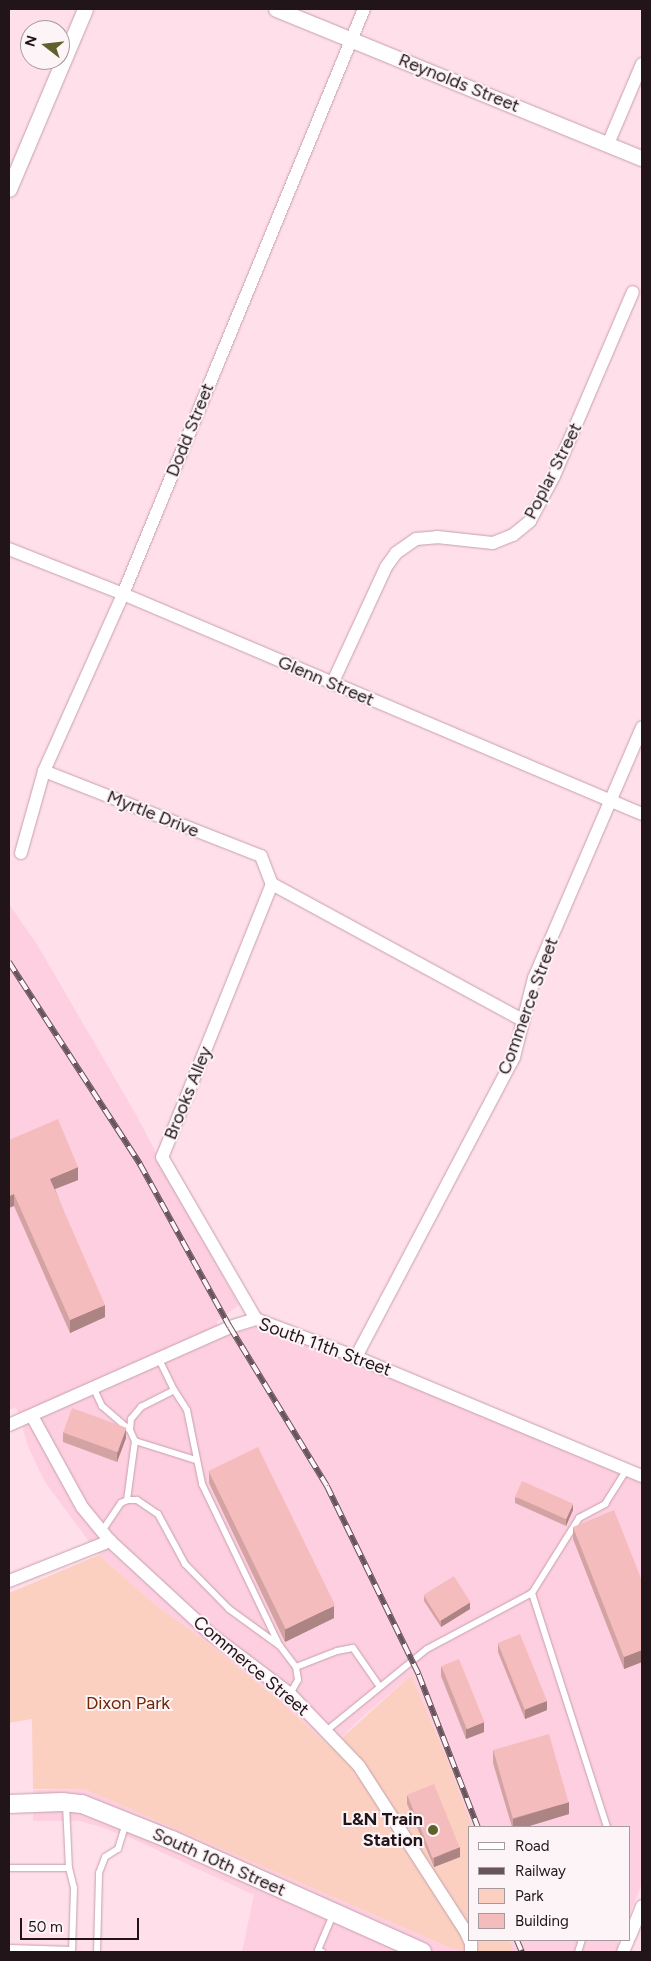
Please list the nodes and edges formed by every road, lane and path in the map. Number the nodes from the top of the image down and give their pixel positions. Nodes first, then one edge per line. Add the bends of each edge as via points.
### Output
1 (85, 9) edge
2 (276, 9) edge
3 (364, 9) edge
4 (350, 39) junction
5 (642, 64) edge
6 (608, 144) junction
7 (642, 158) edge
8 (9, 189) edge
9 (633, 292) dead end
10 (9, 549) edge
11 (122, 594) junction
12 (332, 684) junction
13 (642, 727) edge
14 (44, 771) junction
15 (612, 801) junction
16 (642, 814) edge
17 (21, 853) dead end
18 (272, 884) junction
19 (523, 1020) junction
20 (256, 1319) junction
21 (356, 1357) junction
22 (159, 1360) junction
23 (94, 1389) junction
24 (174, 1390) junction
25 (32, 1416) junction
26 (9, 1425) edge
27 (130, 1430) junction
28 (135, 1441) junction
29 (196, 1460) junction
30 (627, 1469) junction
31 (642, 1476) edge
32 (127, 1500) junction
33 (106, 1536) junction
34 (9, 1581) edge
35 (532, 1593) junction
36 (280, 1646) junction
37 (296, 1667) junction
38 (380, 1687) junction
39 (290, 1694) junction
40 (326, 1731) junction
41 (66, 1802) junction
42 (9, 1804) edge
43 (126, 1822) junction
44 (607, 1826) edge
45 (9, 1868) edge
46 (69, 1868) junction
47 (642, 1906) edge
48 (334, 1912) junction
49 (631, 1934) edge
50 (468, 1936) edge
51 (9, 1948) edge
52 (411, 1950) edge
53 (72, 1951) edge
54 (97, 1952) edge
55 (322, 1952) edge

1 - 8 street
2 - 4 street, Reynolds Street
3 - 4 street, Dodd Street
4 - 6 street, Reynolds Street
4 - 11 street, Dodd Street
5 - 6 street
6 - 7 street, Reynolds Street
9 - 12 street, Poplar Street via 554,476 530,521 512,535 493,543 436,537 416,540 396,553 386,567
10 - 11 street, Glenn Street
11 - 12 street, Glenn Street
11 - 14 street, Dodd Street
12 - 15 street, Glenn Street
13 - 15 street, Commerce Street
14 - 17 street, Dodd Street
14 - 18 street, Myrtle Drive via 261,856
15 - 16 street, Glenn Street
15 - 19 street, Commerce Street via 534,978
18 - 19 street
18 - 20 street, Brooks Alley via 162,1157
19 - 21 street, Commerce Street via 514,1057
20 - 21 street, South 11th Street
20 - 22 street, South 11th Street via 230,1327
21 - 30 street, South 11th Street
22 - 23 street, South 11th Street
22 - 24 lane
23 - 25 street, South 11th Street
23 - 27 lane via 102,1406
24 - 27 lane via 134,1413
24 - 29 lane via 187,1410
25 - 26 street, South 11th Street
25 - 33 street, Commerce Street via 82,1507
27 - 28 lane
28 - 29 lane
28 - 32 lane
29 - 36 lane via 202,1484
30 - 31 street, South 11th Street
30 - 35 lane via 604,1504 579,1518
32 - 33 lane via 120,1503
32 - 36 lane via 138,1500 158,1514 185,1564 229,1609
33 - 34 street
33 - 39 street, Commerce Street via 212,1635
35 - 38 lane via 427,1649
35 - 44 lane
36 - 37 lane
37 - 38 lane via 353,1648
37 - 39 lane via 298,1680
38 - 40 lane
39 - 40 street, Commerce Street
40 - 50 street, Commerce Street via 359,1766
41 - 42 main road, South 10th Street
41 - 43 main road, South 10th Street via 82,1804
41 - 46 lane
43 - 48 main road, South 10th Street
43 - 54 lane via 118,1849 104,1857 99,1872
45 - 46 lane
46 - 53 lane via 74,1888
47 - 49 street
48 - 52 main road, South 10th Street
48 - 55 lane via 318,1950
51 - 53 lane

